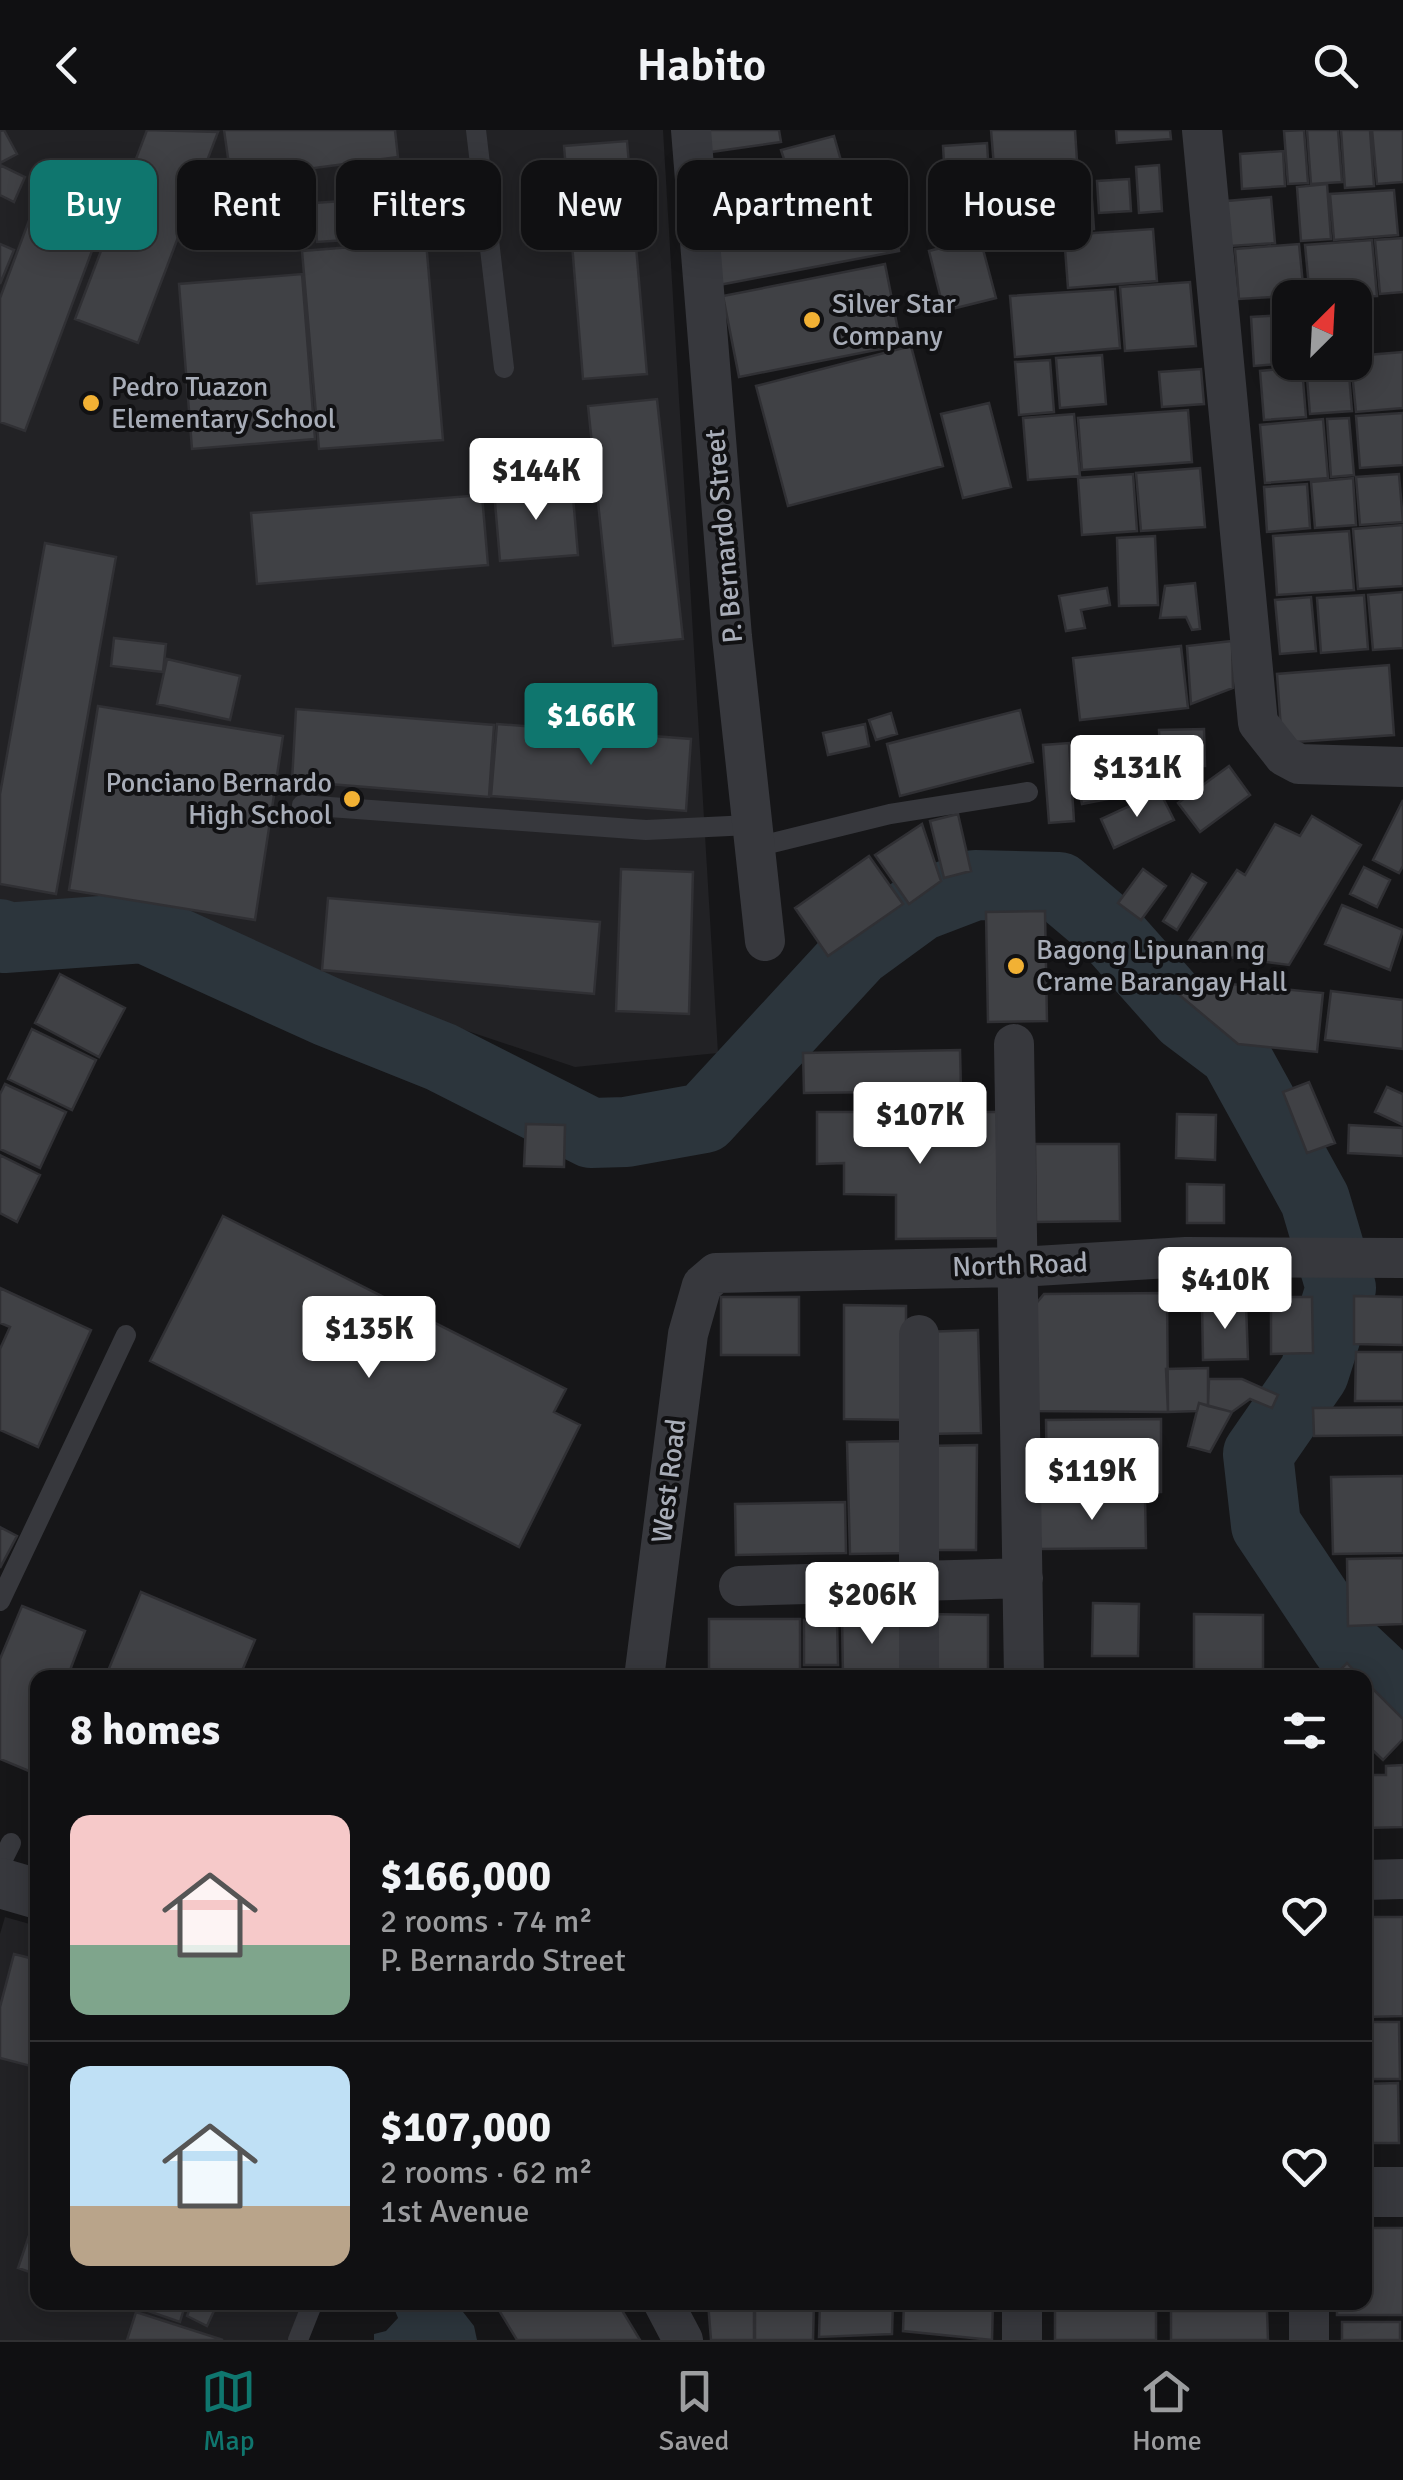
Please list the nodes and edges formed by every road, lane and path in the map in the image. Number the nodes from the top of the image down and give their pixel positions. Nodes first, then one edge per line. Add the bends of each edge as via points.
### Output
1 (476, 130) edge
2 (691, 130) edge
3 (1202, 130) edge
4 (504, 368) dead end
5 (1403, 767) edge
6 (1028, 792) dead end
7 (302, 805) dead end
8 (751, 836) junction
9 (765, 941) dead end
10 (1014, 1044) dead end
11 (1403, 1258) edge
12 (1019, 1267) junction
13 (702, 1285) joint
14 (126, 1335) dead end
15 (918, 1335) dead end
16 (1022, 1578) junction
17 (918, 1583) junction
18 (739, 1586) dead end
19 (0, 1600) edge
20 (645, 1670) edge
21 (919, 1670) edge
22 (1024, 1670) edge
23 (6, 1863) edge
24 (0, 1865) edge
25 (1403, 1879) edge
26 (1372, 1880) edge
27 (30, 1886) edge
28 (1372, 2192) edge
29 (1403, 2192) edge
30 (310, 2310) edge
31 (667, 2310) edge
32 (1022, 2310) edge
33 (1309, 2310) edge
34 (298, 2340) edge
35 (683, 2340) edge
36 (1022, 2340) edge
37 (1309, 2340) edge

1 - 4 lane
2 - 8 street, P. Bernardo Street
3 - 5 street via 1258,723 1299,764
6 - 8 lane
7 - 8 lane
8 - 9 street, P. Bernardo Street
10 - 12 street
11 - 12 street, North Road via 1186,1257
12 - 13 street, North Road via 716,1273
12 - 16 street
13 - 20 street, West Road via 688,1334
14 - 19 lane
15 - 17 street
16 - 17 street
16 - 22 street
17 - 18 street
17 - 21 street
23 - 24 lane
23 - 27 street
25 - 26 street
28 - 29 street
30 - 34 lane
31 - 35 street
32 - 36 street
33 - 37 street

